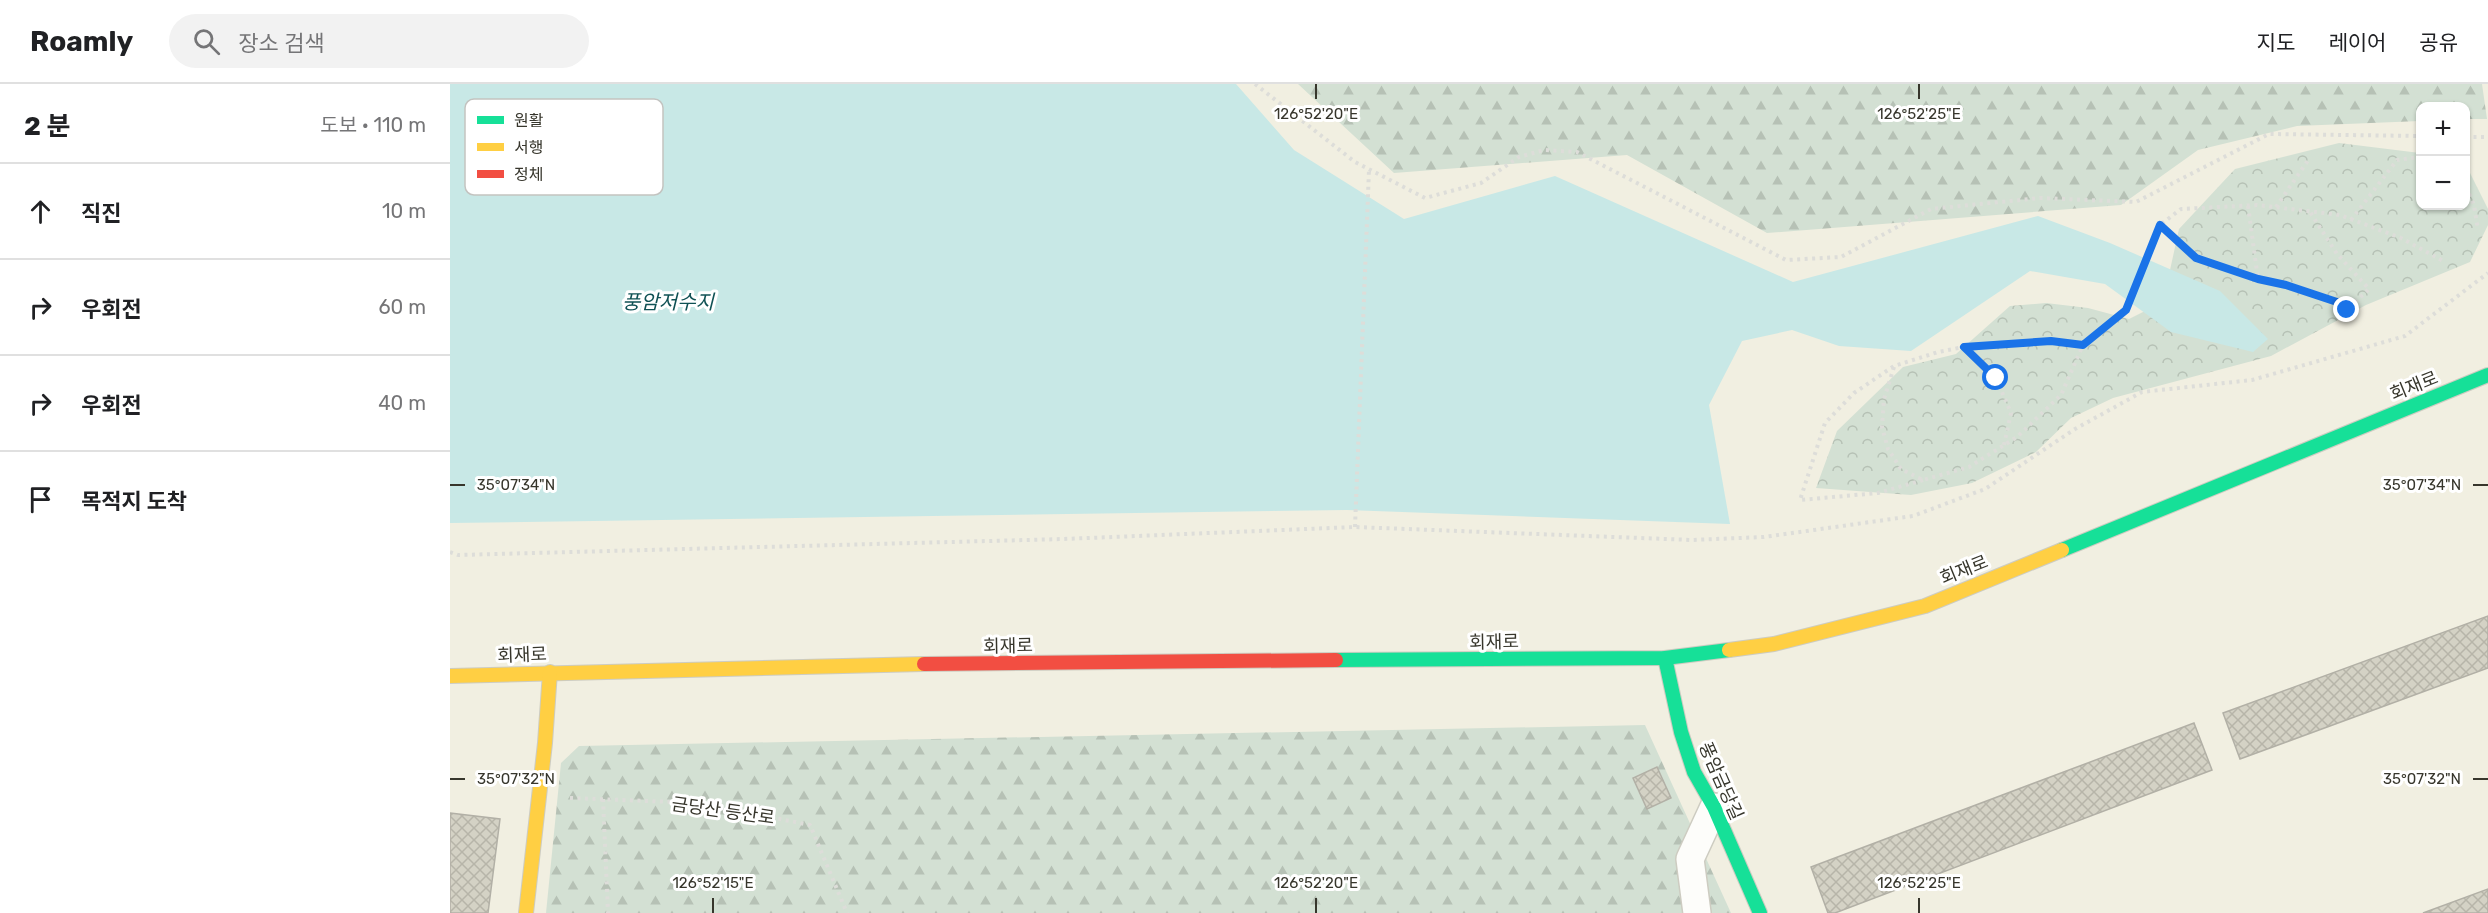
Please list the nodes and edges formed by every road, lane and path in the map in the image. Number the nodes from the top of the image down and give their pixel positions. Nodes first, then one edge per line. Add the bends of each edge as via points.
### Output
1 (1255, 84) edge
2 (2416, 136) edge
3 (2470, 137) edge
4 (2488, 137) edge
5 (2416, 158) edge
6 (2309, 159) dead end
7 (1369, 170) junction
8 (2470, 196) edge
9 (2248, 206) junction
10 (2276, 207) junction
11 (2310, 212) junction
12 (2351, 220) junction
13 (2160, 225) junction
14 (2478, 230) dead end
15 (2445, 262) dead end
16 (2488, 273) edge
17 (2258, 279) junction
18 (2083, 345) junction
19 (1964, 347) junction
20 (1894, 366) junction
21 (2488, 375) edge
22 (2004, 445) junction
23 (1923, 480) junction
24 (1355, 527) junction
25 (450, 552) edge
26 (1665, 658) junction
27 (550, 672) junction
28 (450, 676) edge
29 (539, 797) junction
30 (603, 799) junction
31 (1714, 807) junction
32 (526, 913) edge
33 (608, 913) edge
34 (847, 913) edge
35 (1696, 913) edge
36 (1760, 913) edge

1 - 7 path
2 - 7 path via 2270,134 2136,202 2040,198 1931,209 1841,256 1786,260 1578,152 1544,150 1519,157 1481,183 1425,198
3 - 4 path
5 - 12 path via 2397,160
6 - 10 path
7 - 24 path
8 - 14 path
9 - 10 path
9 - 13 path via 2181,210
9 - 17 path
10 - 11 path
11 - 12 path
11 - 17 path via 2337,254 2369,289 2347,310 2337,302
12 - 15 path via 2401,237
13 - 17 path via 2196,258
13 - 18 path via 2126,310
16 - 24 path via 2405,336 2252,380 2142,392 2075,429 1985,489 1913,516 1764,537 1692,540
18 - 19 path via 2051,341
18 - 22 path via 2061,395
19 - 20 path
19 - 22 path via 1996,378 2011,413
20 - 23 path via 1884,399 1882,427 1888,449 1901,469
20 - 23 path via 1854,393 1825,423 1800,500 1878,493
21 - 26 main road, 회재로 via 1925,606 1774,644
22 - 23 path via 1969,467
24 - 25 path via 821,546 458,555
26 - 27 main road, 회재로
26 - 31 main road, 풍암금당길 via 1694,772
27 - 28 main road, 회재로
27 - 29 main road
29 - 30 path, 금당산 등산로
29 - 32 main road
30 - 33 path
30 - 34 path, 금당산 등산로 via 699,803 810,825
31 - 35 street via 1690,859
31 - 36 main road, 풍암금당길

